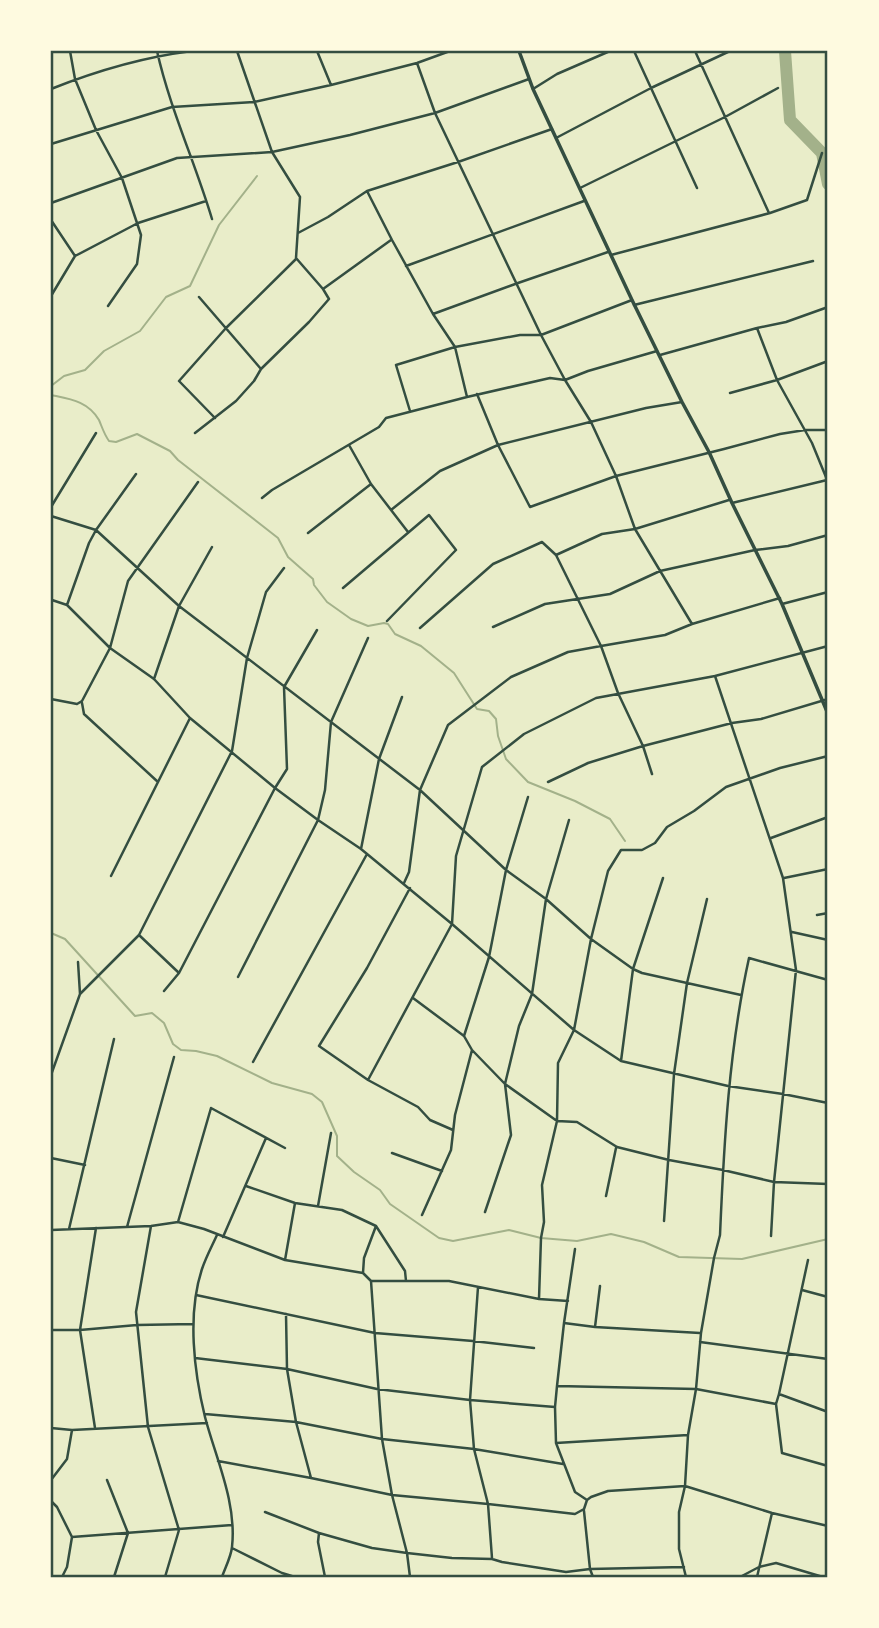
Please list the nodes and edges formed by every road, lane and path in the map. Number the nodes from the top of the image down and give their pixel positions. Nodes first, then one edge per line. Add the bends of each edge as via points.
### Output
1 (70, 51) edge
2 (192, 51) edge
3 (237, 51) edge
4 (317, 51) edge
5 (450, 51) edge
6 (519, 51) edge
7 (610, 51) edge
8 (634, 51) edge
9 (695, 51) edge
10 (730, 51) edge
11 (158, 53) edge
12 (417, 62) junction
13 (700, 64) junction
14 (75, 79) junction
15 (529, 79) junction
16 (331, 85) junction
17 (651, 88) junction
18 (51, 89) edge
19 (533, 89) junction
20 (778, 89) dead end
21 (254, 102) junction
22 (172, 107) junction
23 (435, 113) junction
24 (725, 117) junction
25 (96, 130) junction
26 (552, 130) junction
27 (556, 138) junction
28 (675, 142) junction
29 (51, 144) edge
30 (272, 152) junction
31 (822, 153) dead end
32 (191, 156) junction
33 (458, 162) junction
34 (122, 178) junction
35 (580, 188) junction
36 (697, 188) dead end
37 (368, 191) junction
38 (586, 200) junction
39 (206, 201) junction
40 (51, 203) edge
41 (770, 213) junction
42 (212, 219) dead end
43 (51, 220) edge
44 (138, 223) junction
45 (298, 233) junction
46 (494, 234) junction
47 (392, 240) junction
48 (610, 253) junction
49 (75, 257) junction
50 (296, 258) junction
51 (813, 261) dead end
52 (406, 266) junction
53 (517, 283) junction
54 (323, 289) junction
55 (51, 296) edge
56 (199, 297) dead end
57 (633, 303) junction
58 (108, 306) dead end
59 (828, 307) edge
60 (433, 314) junction
61 (226, 328) junction
62 (757, 328) junction
63 (541, 335) junction
64 (455, 348) junction
65 (658, 353) junction
66 (828, 361) edge
67 (261, 369) junction
68 (565, 380) junction
69 (777, 380) junction
70 (730, 393) dead end
71 (477, 394) junction
72 (467, 397) junction
73 (681, 402) junction
74 (410, 411) junction
75 (215, 418) junction
76 (591, 422) junction
77 (805, 430) junction
78 (828, 430) edge
79 (96, 433) dead end
80 (195, 433) dead end
81 (349, 445) junction
82 (498, 445) junction
83 (709, 452) junction
84 (136, 474) dead end
85 (615, 476) junction
86 (828, 481) edge
87 (198, 482) dead end
88 (371, 484) junction
89 (262, 498) dead end
90 (731, 501) junction
91 (51, 507) edge
92 (391, 510) junction
93 (51, 516) edge
94 (635, 529) junction
95 (96, 530) junction
96 (408, 532) junction
97 (308, 533) dead end
98 (828, 535) edge
99 (212, 547) dead end
100 (755, 550) junction
101 (556, 555) junction
102 (137, 567) junction
103 (284, 568) dead end
104 (660, 571) junction
105 (343, 588) dead end
106 (828, 592) edge
107 (577, 598) junction
108 (779, 598) junction
109 (52, 600) edge
110 (782, 604) junction
111 (67, 605) junction
112 (179, 606) junction
113 (387, 621) dead end
114 (692, 624) junction
115 (494, 627) dead end
116 (421, 628) dead end
117 (317, 630) dead end
118 (368, 638) dead end
119 (601, 646) junction
120 (828, 646) edge
121 (110, 648) junction
122 (803, 652) junction
123 (247, 658) junction
124 (715, 676) junction
125 (154, 679) junction
126 (284, 687) junction
127 (618, 693) junction
128 (402, 696) dead end
129 (51, 699) edge
130 (826, 700) edge
131 (82, 701) junction
132 (828, 714) edge
133 (191, 718) junction
134 (331, 722) junction
135 (732, 723) junction
136 (643, 746) junction
137 (232, 751) junction
138 (828, 756) edge
139 (379, 759) junction
140 (652, 774) dead end
141 (748, 778) junction
142 (158, 782) junction
143 (548, 782) dead end
144 (275, 788) junction
145 (420, 790) junction
146 (528, 797) dead end
147 (828, 817) edge
148 (318, 820) junction
149 (569, 820) dead end
150 (463, 831) junction
151 (771, 838) junction
152 (361, 849) junction
153 (367, 854) junction
154 (828, 869) edge
155 (506, 870) junction
156 (111, 876) dead end
157 (663, 878) dead end
158 (783, 878) junction
159 (404, 883) junction
160 (410, 888) junction
161 (707, 898) dead end
162 (546, 900) junction
163 (828, 913) edge
164 (817, 915) dead end
165 (452, 924) junction
166 (792, 932) junction
167 (139, 936) junction
168 (591, 939) junction
169 (828, 940) edge
170 (489, 957) junction
171 (78, 962) dead end
172 (633, 969) junction
173 (796, 970) junction
174 (179, 973) junction
175 (237, 977) dead end
176 (828, 980) edge
177 (687, 983) junction
178 (164, 991) dead end
179 (80, 994) junction
180 (532, 994) junction
181 (741, 995) junction
182 (412, 997) junction
183 (574, 1030) junction
184 (464, 1036) junction
185 (114, 1039) dead end
186 (472, 1050) junction
187 (51, 1053) edge
188 (58, 1054) junction
189 (174, 1057) dead end
190 (621, 1061) junction
191 (253, 1062) dead end
192 (674, 1074) junction
193 (51, 1076) edge
194 (368, 1080) junction
195 (505, 1084) junction
196 (729, 1086) junction
197 (783, 1094) junction
198 (828, 1103) edge
199 (557, 1121) junction
200 (453, 1130) junction
201 (331, 1133) dead end
202 (267, 1138) junction
203 (617, 1147) junction
204 (285, 1149) dead end
205 (392, 1153) dead end
206 (51, 1157) edge
207 (668, 1160) junction
208 (85, 1166) junction
209 (723, 1170) junction
210 (442, 1171) junction
211 (774, 1182) junction
212 (828, 1184) edge
213 (246, 1186) junction
214 (606, 1196) dead end
215 (295, 1203) junction
216 (318, 1206) junction
217 (485, 1212) dead end
218 (422, 1215) dead end
219 (664, 1221) dead end
220 (178, 1222) junction
221 (151, 1226) junction
222 (376, 1226) junction
223 (127, 1227) junction
224 (96, 1228) junction
225 (69, 1229) junction
226 (51, 1230) edge
227 (217, 1235) junction
228 (771, 1236) dead end
229 (223, 1237) junction
230 (575, 1249) dead end
231 (285, 1260) junction
232 (808, 1260) dead end
233 (363, 1273) junction
234 (371, 1281) junction
235 (406, 1281) junction
236 (600, 1286) dead end
237 (478, 1287) junction
238 (802, 1290) junction
239 (197, 1295) junction
240 (828, 1297) edge
241 (539, 1299) junction
242 (568, 1301) junction
243 (286, 1314) junction
244 (193, 1324) junction
245 (564, 1324) junction
246 (137, 1325) junction
247 (595, 1327) junction
248 (51, 1330) edge
249 (80, 1330) junction
250 (701, 1333) junction
251 (375, 1334) junction
252 (473, 1340) junction
253 (700, 1342) junction
254 (534, 1349) dead end
255 (787, 1352) junction
256 (195, 1358) junction
257 (828, 1359) edge
258 (287, 1369) junction
259 (556, 1386) junction
260 (696, 1388) junction
261 (377, 1389) junction
262 (779, 1394) junction
263 (470, 1400) junction
264 (775, 1404) junction
265 (555, 1406) junction
266 (828, 1412) edge
267 (205, 1415) junction
268 (296, 1422) junction
269 (207, 1423) junction
270 (51, 1427) edge
271 (148, 1427) junction
272 (95, 1428) junction
273 (72, 1430) junction
274 (688, 1435) junction
275 (382, 1440) junction
276 (556, 1443) junction
277 (474, 1449) junction
278 (218, 1461) junction
279 (563, 1464) junction
280 (828, 1466) edge
281 (311, 1478) junction
282 (51, 1480) edge
283 (107, 1480) dead end
284 (685, 1486) junction
285 (392, 1495) junction
286 (587, 1500) junction
287 (51, 1501) edge
288 (488, 1504) junction
289 (584, 1509) junction
290 (265, 1512) dead end
291 (772, 1513) junction
292 (232, 1525) junction
293 (828, 1526) edge
294 (179, 1530) junction
295 (128, 1533) junction
296 (319, 1533) junction
297 (72, 1538) junction
298 (232, 1548) junction
299 (407, 1553) junction
300 (492, 1559) junction
301 (684, 1567) junction
302 (759, 1567) junction
303 (590, 1569) junction
304 (62, 1577) edge
305 (114, 1577) edge
306 (165, 1577) edge
307 (222, 1577) edge
308 (295, 1577) edge
309 (325, 1577) edge
310 (410, 1577) edge
311 (593, 1577) edge
312 (686, 1577) edge
313 (740, 1577) edge
314 (757, 1577) edge
315 (823, 1577) edge

1 - 14 street
2 - 11 street
3 - 21 street
4 - 16 street
5 - 12 street
6 - 15 street
7 - 19 street
8 - 17 street
9 - 13 street
10 - 13 street
11 - 14 street
11 - 22 street
12 - 16 street
12 - 23 street
13 - 17 street
13 - 24 street
14 - 18 street
14 - 25 street
15 - 19 street
15 - 23 street
16 - 21 street
17 - 27 street
17 - 28 street
19 - 26 street
20 - 24 street
21 - 22 street
21 - 30 street
22 - 25 street
22 - 32 street
23 - 30 street
23 - 33 street
24 - 28 street
24 - 41 street
25 - 29 street
25 - 34 street
26 - 27 street
26 - 33 street
27 - 35 street
28 - 35 street
28 - 36 street
30 - 32 street
30 - 45 street via 300,197
31 - 41 street via 807,200
32 - 34 street
32 - 39 street
33 - 37 street
33 - 46 street
34 - 40 street
34 - 44 street
35 - 38 street
37 - 45 street
37 - 47 street
38 - 46 street
38 - 48 street
39 - 42 street
39 - 44 street
41 - 48 street
43 - 49 street
44 - 49 street
44 - 58 street via 137,264
45 - 50 street
46 - 52 street
46 - 53 street
47 - 52 street
47 - 54 street
48 - 53 street
48 - 57 street
49 - 55 street
50 - 54 street
50 - 61 street
51 - 57 street
52 - 60 street
53 - 60 street
53 - 63 street
54 - 67 street via 329,299
56 - 61 street
57 - 63 street
57 - 65 street
59 - 62 street
60 - 64 street
61 - 67 street
61 - 75 street via 179,380
62 - 65 street
62 - 69 street
63 - 64 street
63 - 68 street
64 - 72 street
64 - 74 street via 396,365
65 - 68 street
65 - 73 street
66 - 69 street
67 - 75 street
68 - 71 street via 550,378
68 - 76 street
69 - 70 street
69 - 77 street
71 - 72 street
71 - 82 street
72 - 74 street
73 - 76 street
73 - 83 street
74 - 81 street via 386,418
75 - 80 street
76 - 82 street
76 - 85 street
77 - 78 street
77 - 83 street
77 - 86 street
79 - 91 street
81 - 88 street
81 - 89 street
82 - 85 street via 530,507
82 - 92 street via 440,471
83 - 85 street
83 - 90 street
84 - 95 street
85 - 94 street
86 - 90 street
87 - 102 street
88 - 92 street
88 - 97 street
90 - 94 street
90 - 100 street
92 - 96 street
93 - 95 street
94 - 101 street via 602,534
94 - 104 street
95 - 102 street
95 - 111 street
96 - 105 street
96 - 113 street via 429,515 456,550
98 - 100 street
99 - 112 street
100 - 104 street
100 - 108 street
101 - 107 street
101 - 116 street via 542,542 493,564
102 - 112 street
102 - 121 street via 128,580
103 - 123 street via 266,592
104 - 107 street via 610,594
104 - 114 street
106 - 110 street
107 - 115 street via 545,604
107 - 119 street
108 - 110 street
108 - 114 street
109 - 111 street
110 - 122 street
111 - 121 street
112 - 123 street
112 - 125 street
114 - 119 street via 665,635
117 - 126 street
118 - 134 street
119 - 127 street
119 - 145 street via 568,652 511,677 448,725
120 - 122 street
121 - 125 street
121 - 131 street
122 - 124 street
122 - 130 street
123 - 126 street
123 - 137 street
124 - 127 street
124 - 135 street
125 - 133 street
126 - 134 street
126 - 144 street via 287,769
127 - 136 street
127 - 150 street via 596,698 524,734 482,767
128 - 139 street
129 - 131 street
130 - 132 street
130 - 135 street
131 - 142 street via 84,714
133 - 137 street
133 - 142 street
134 - 139 street
134 - 148 street
135 - 136 street
135 - 141 street
136 - 140 street
136 - 143 street via 588,763
137 - 144 street
137 - 167 street
138 - 141 street
139 - 145 street
139 - 152 street
141 - 151 street
141 - 168 street via 726,787 667,827 655,843 642,850 621,850 608,871
142 - 156 street
144 - 148 street
144 - 174 street
145 - 150 street
145 - 159 street
146 - 155 street
147 - 151 street
148 - 152 street
148 - 175 street
149 - 162 street
150 - 155 street
150 - 165 street via 456,856
151 - 158 street
152 - 153 street
153 - 159 street
153 - 191 street
154 - 158 street
155 - 162 street
155 - 170 street
157 - 172 street
158 - 166 street
159 - 160 street
160 - 165 street
160 - 194 street via 319,1046
161 - 177 street
162 - 168 street
162 - 180 street
163 - 164 street
165 - 170 street
165 - 182 street
166 - 169 street
166 - 173 street
167 - 174 street
167 - 179 street
168 - 172 street
168 - 183 street
170 - 180 street
170 - 184 street
171 - 179 street
172 - 177 street
172 - 190 street
173 - 176 street
173 - 181 street via 749,958
173 - 197 street
174 - 178 street
177 - 181 street
177 - 192 street
179 - 188 street
180 - 183 street
180 - 195 street
181 - 196 street
182 - 184 street
182 - 194 street
183 - 190 street
183 - 199 street via 558,1063
184 - 186 street
185 - 208 street
186 - 195 street
186 - 200 street
187 - 188 street
188 - 193 street
189 - 223 street
190 - 192 street
192 - 196 street
192 - 207 street
194 - 200 street
195 - 199 street
195 - 217 street via 511,1135
196 - 197 street
196 - 209 street
197 - 198 street
197 - 211 street
199 - 203 street via 577,1122
199 - 241 street via 541,1185 544,1222
200 - 210 street via 452,1150
201 - 216 street
202 - 204 street
202 - 213 street
202 - 220 street via 211,1108
203 - 207 street
203 - 214 street
205 - 210 street
206 - 208 street
207 - 209 street
207 - 219 street
208 - 225 street
209 - 211 street
209 - 250 street via 720,1235
210 - 218 street
211 - 212 street
211 - 228 street
213 - 215 street
213 - 229 street
215 - 216 street
215 - 231 street
216 - 222 street via 342,1210
220 - 221 street
220 - 227 street
221 - 223 street
221 - 246 street
222 - 233 street
222 - 235 street via 405,1271
223 - 224 street
224 - 225 street
224 - 249 street
225 - 226 street
227 - 229 street
227 - 239 street
229 - 231 street
230 - 242 street
231 - 233 street
232 - 238 street
233 - 234 street
234 - 235 street
234 - 251 street
235 - 237 street via 449,1281
236 - 247 street
237 - 241 street
237 - 252 street
238 - 240 street
238 - 255 street
239 - 243 street
239 - 244 street
241 - 242 street
242 - 245 street
243 - 251 street
243 - 258 street
244 - 246 street
244 - 256 street
245 - 247 street
245 - 259 street
246 - 249 street
246 - 271 street
247 - 250 street
248 - 249 street
249 - 272 street
250 - 253 street
251 - 252 street
251 - 261 street
252 - 254 street
252 - 263 street
253 - 255 street
253 - 260 street
255 - 257 street
255 - 262 street
256 - 258 street
256 - 267 street
258 - 261 street
258 - 268 street
259 - 260 street
259 - 265 street
260 - 264 street
260 - 274 street
261 - 263 street
261 - 275 street
262 - 264 street
262 - 266 street
263 - 265 street
263 - 277 street
264 - 280 street via 782,1453
265 - 276 street
267 - 268 street
267 - 269 street
268 - 275 street
268 - 281 street
269 - 271 street
269 - 278 street
270 - 273 street
271 - 272 street
271 - 294 street
272 - 273 street
273 - 282 street via 67,1459
274 - 276 street
274 - 284 street
275 - 277 street
275 - 285 street
276 - 279 street
277 - 279 street
277 - 288 street
278 - 281 street
278 - 292 street
279 - 286 street via 575,1492
281 - 285 street
283 - 295 street
284 - 286 street via 608,1492
284 - 291 street
284 - 301 street via 679,1512
285 - 288 street
285 - 299 street
286 - 289 street
287 - 297 street
288 - 289 street via 575,1514
288 - 300 street
289 - 303 street
290 - 296 street
291 - 293 street
291 - 302 street
292 - 294 street
292 - 298 street
294 - 295 street
294 - 306 street
295 - 297 street
295 - 305 street
296 - 299 street
296 - 309 street
297 - 304 street
298 - 307 street
298 - 308 street
299 - 300 street
299 - 310 street
300 - 303 street via 566,1572
301 - 303 street
301 - 312 street
302 - 313 street
302 - 314 street
302 - 315 street via 775,1563
303 - 311 street

